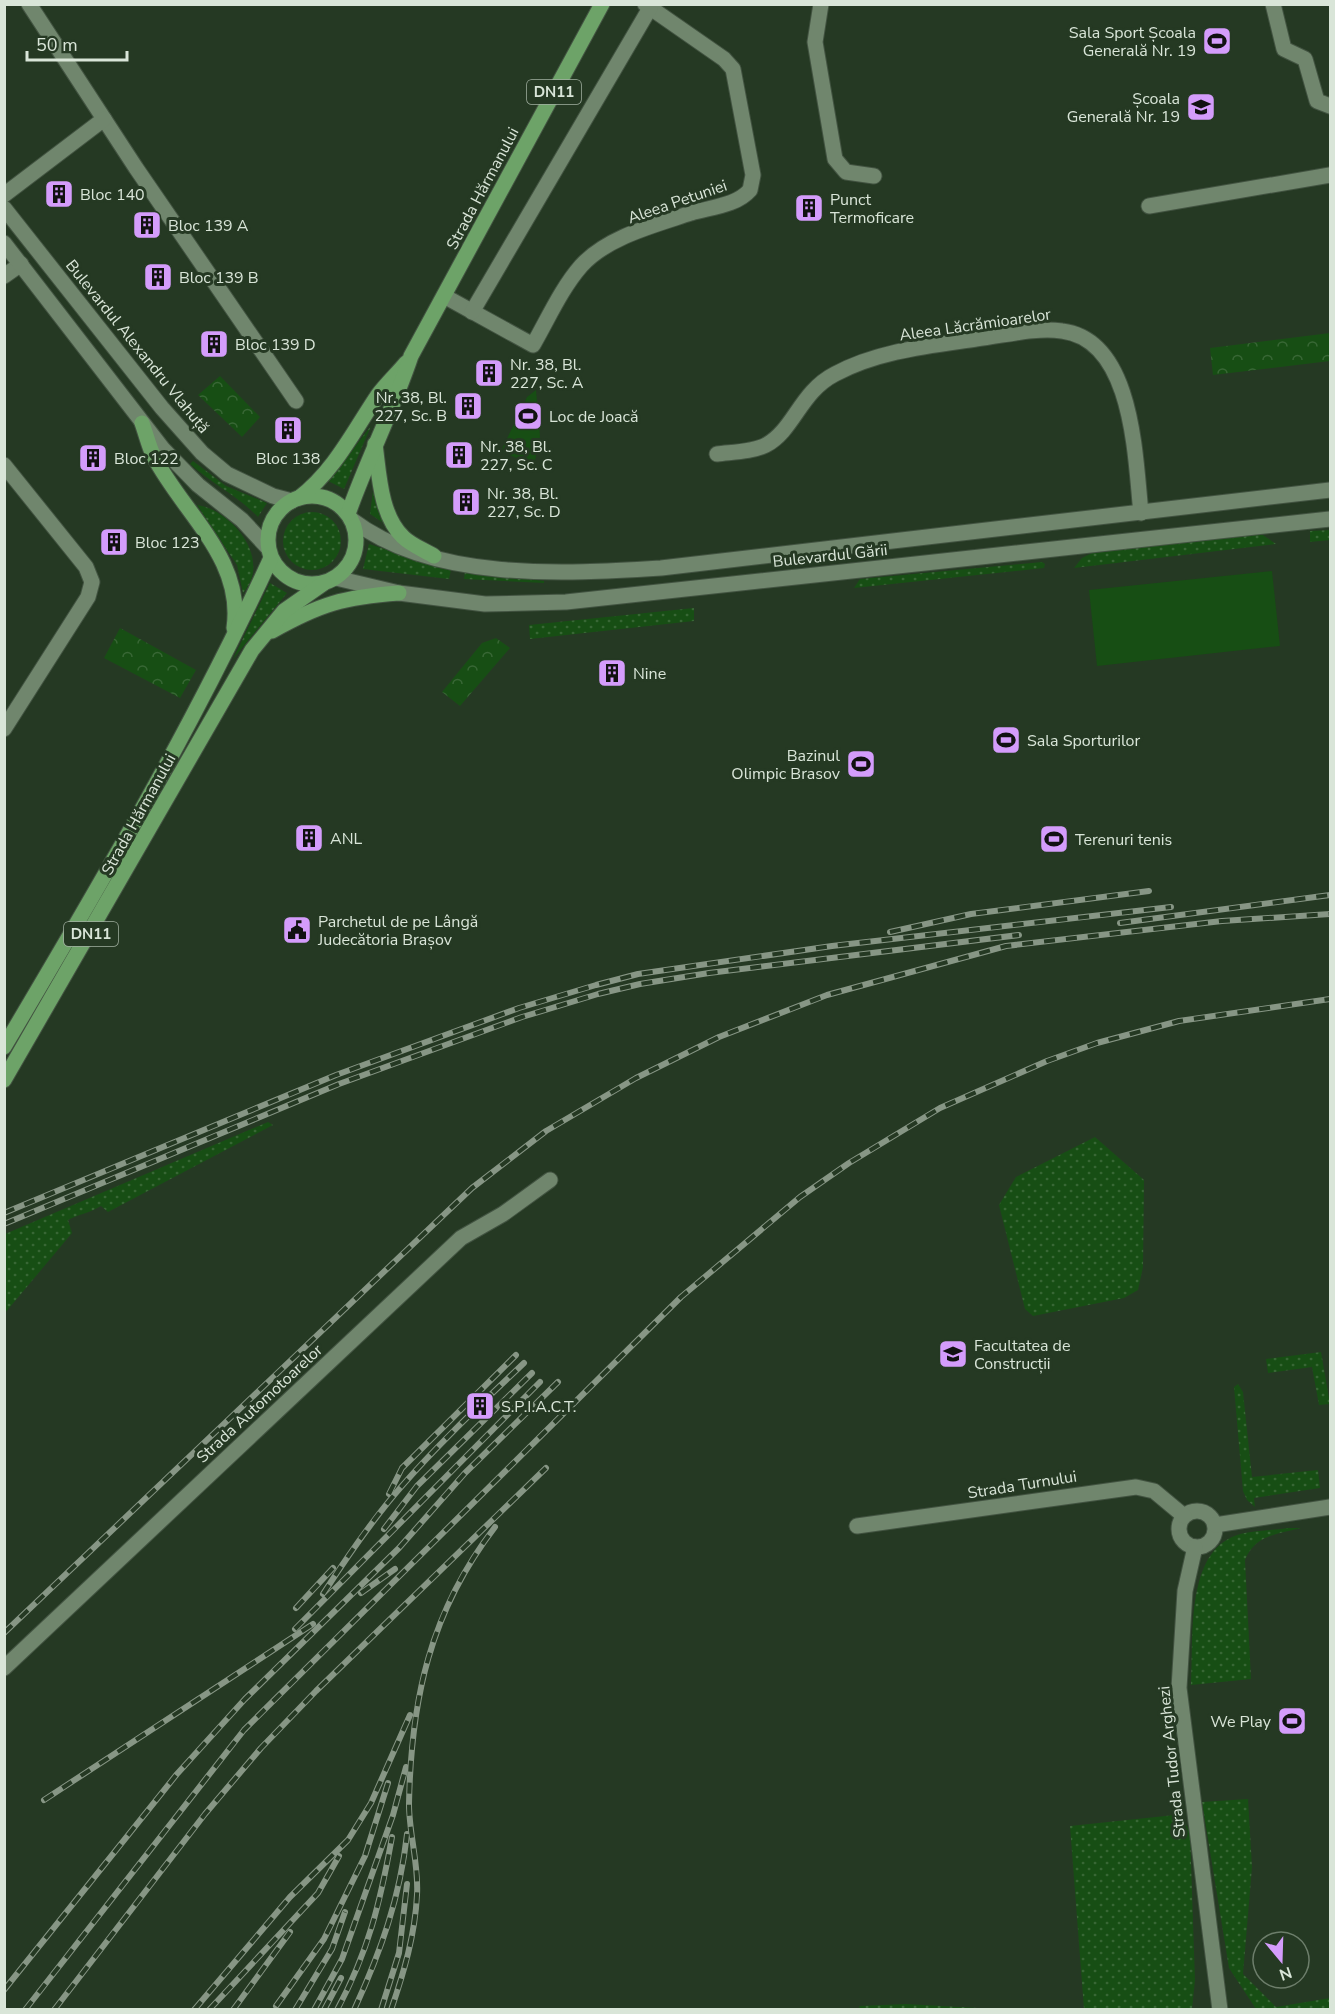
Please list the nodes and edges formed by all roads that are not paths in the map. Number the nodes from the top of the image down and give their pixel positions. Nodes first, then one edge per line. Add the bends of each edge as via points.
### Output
1 (29, 4) edge
2 (602, 4) edge
3 (821, 4) edge
4 (1273, 4) edge
5 (647, 6) edge
6 (1330, 106) edge
7 (104, 119) junction
8 (1330, 175) edge
9 (874, 176) dead end
10 (4, 195) edge
11 (1149, 206) dead end
12 (4, 208) edge
13 (4, 243) edge
14 (21, 264) junction
15 (4, 276) edge
16 (444, 296) junction
17 (472, 312) junction
18 (411, 356) junction
19 (297, 401) dead end
20 (142, 423) junction
21 (375, 444) junction
22 (717, 454) dead end
23 (4, 465) edge
24 (1330, 490) edge
25 (295, 499) junction
26 (1141, 513) junction
27 (350, 517) junction
28 (1330, 519) edge
29 (270, 553) junction
30 (434, 556) junction
31 (330, 580) junction
32 (399, 593) junction
33 (264, 636) junction
34 (229, 649) junction
35 (5, 726) edge
36 (4, 1047) edge
37 (4, 1080) edge
38 (550, 1180) dead end
39 (1330, 1507) edge
40 (1184, 1516) junction
41 (1215, 1524) junction
42 (857, 1526) dead end
43 (1195, 1547) junction
44 (4, 1668) edge
45 (1220, 2010) edge

1 - 7 street
2 - 16 main road, Strada Hărmanului / DN11
3 - 9 street via 815,42 835,159 846,172
4 - 6 street via 1284,49 1305,59 1317,101
5 - 17 street
5 - 17 street, Aleea Petuniei via 724,58 733,69 753,175 750,190 734,202 648,229 591,256 573,277 533,345
7 - 10 street
7 - 19 street
8 - 11 street
12 - 25 street, Bulevardul Alexandru Vlahuță via 202,453 227,474 273,496
13 - 14 street
14 - 15 street
14 - 20 street
16 - 17 street, Aleea Petuniei
16 - 18 main road, Strada Hărmanului / DN11
18 - 21 main road, Strada Hărmanului / DN11
18 - 25 main road, Strada Hărmanului / DN11 via 379,394 340,456 318,483
20 - 29 street via 184,471 242,520
20 - 34 main road via 153,456 221,556 232,581 236,614
21 - 27 main road, Strada Hărmanului / DN11
21 - 30 main road via 380,483 393,522 402,537
22 - 26 street, Aleea Lăcrămioarelor via 765,446 782,433 812,390 833,374 872,358 1028,332 1064,331 1082,336 1108,359 1124,394
23 - 35 street via 86,567 92,582 88,597
24 - 26 street, Bulevardul Gării
25 - 27 main road via 329,499
25 - 29 main road via 272,520
26 - 30 street, Bulevardul Gării via 661,568 554,573 496,569
27 - 30 street, Bulevardul Gării via 390,545
27 - 31 main road via 356,549 347,567
28 - 32 street, Bulevardul Gării via 566,602 506,606
29 - 31 main road via 287,577 305,583
29 - 34 main road, Strada Hărmanului / DN11
31 - 32 street, Bulevardul Gării
31 - 33 main road, Strada Hărmanului / DN11 via 284,611
32 - 33 main road via 324,604
33 - 37 main road, Strada Hărmanului / DN11 via 237,675
34 - 36 main road, Strada Hărmanului / DN11 via 116,858
38 - 44 street, Strada Automotoarelor via 504,1214 461,1238
39 - 41 street
40 - 41 street via 1199,1511 1209,1515
40 - 42 street, Strada Turnului via 1154,1491 1136,1487
40 - 43 street via 1179,1534
41 - 43 street via 1211,1541
43 - 45 street, Strada Tudor Arghezi via 1185,1591 1179,1688

